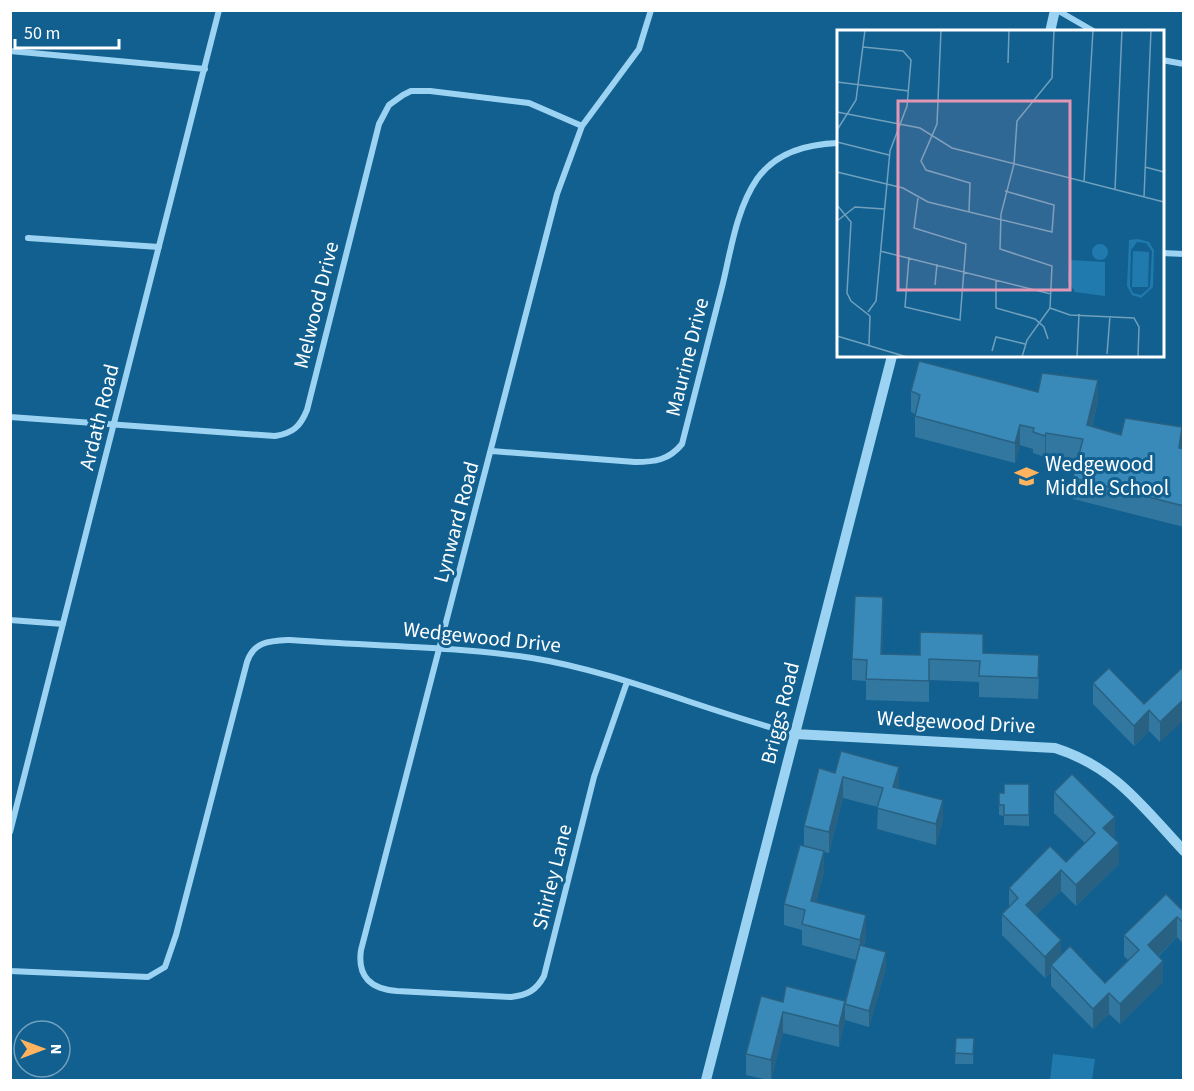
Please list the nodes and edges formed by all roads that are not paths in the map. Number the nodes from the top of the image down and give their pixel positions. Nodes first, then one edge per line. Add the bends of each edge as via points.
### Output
1 (219, 10) edge
2 (651, 10) edge
3 (1056, 10) edge
4 (1051, 30) edge
5 (1091, 30) edge
6 (10, 51) edge
7 (1164, 60) edge
8 (1184, 64) edge
9 (205, 69) junction
10 (582, 126) junction
11 (837, 142) edge
12 (28, 238) dead end
13 (159, 247) junction
14 (1164, 253) edge
15 (1184, 254) edge
16 (892, 357) edge
17 (10, 417) edge
18 (114, 424) junction
19 (492, 451) junction
20 (10, 620) edge
21 (63, 624) junction
22 (440, 650) junction
23 (627, 682) junction
24 (795, 734) junction
25 (10, 832) edge
26 (1184, 851) edge
27 (10, 971) edge
28 (444, 993) joint
29 (706, 1080) edge

1 - 9 street, Ardath Road
2 - 10 street, Lynward Road via 639,49
3 - 4 street
3 - 5 street
6 - 9 street
7 - 8 street
9 - 13 street, Ardath Road
10 - 18 street, Melwood Drive via 529,103 430,91 403,95 389,105 380,124 301,423 290,433 275,436
10 - 19 street, Lynward Road via 557,194
11 - 19 street, Maurine Drive via 794,150 758,178 739,220 682,444 673,455 655,462 635,462
12 - 13 street
13 - 18 street, Ardath Road
14 - 15 street
16 - 24 street, Briggs Road
17 - 18 street, Melwood Drive
18 - 21 street, Ardath Road
19 - 22 street, Lynward Road
20 - 21 street
21 - 25 street, Ardath Road
22 - 23 street, Wedgewood Drive via 532,658
22 - 27 street, Wedgewood Drive via 290,640 257,645 246,662 165,967 148,977
22 - 28 street, Lynward Road via 359,959 363,976 375,987
23 - 24 street, Wedgewood Drive
23 - 28 street, Shirley Lane via 605,740 540,983 530,993 517,996
24 - 26 street, Wedgewood Drive via 1054,747 1081,757 1116,779
24 - 29 street, Briggs Road

